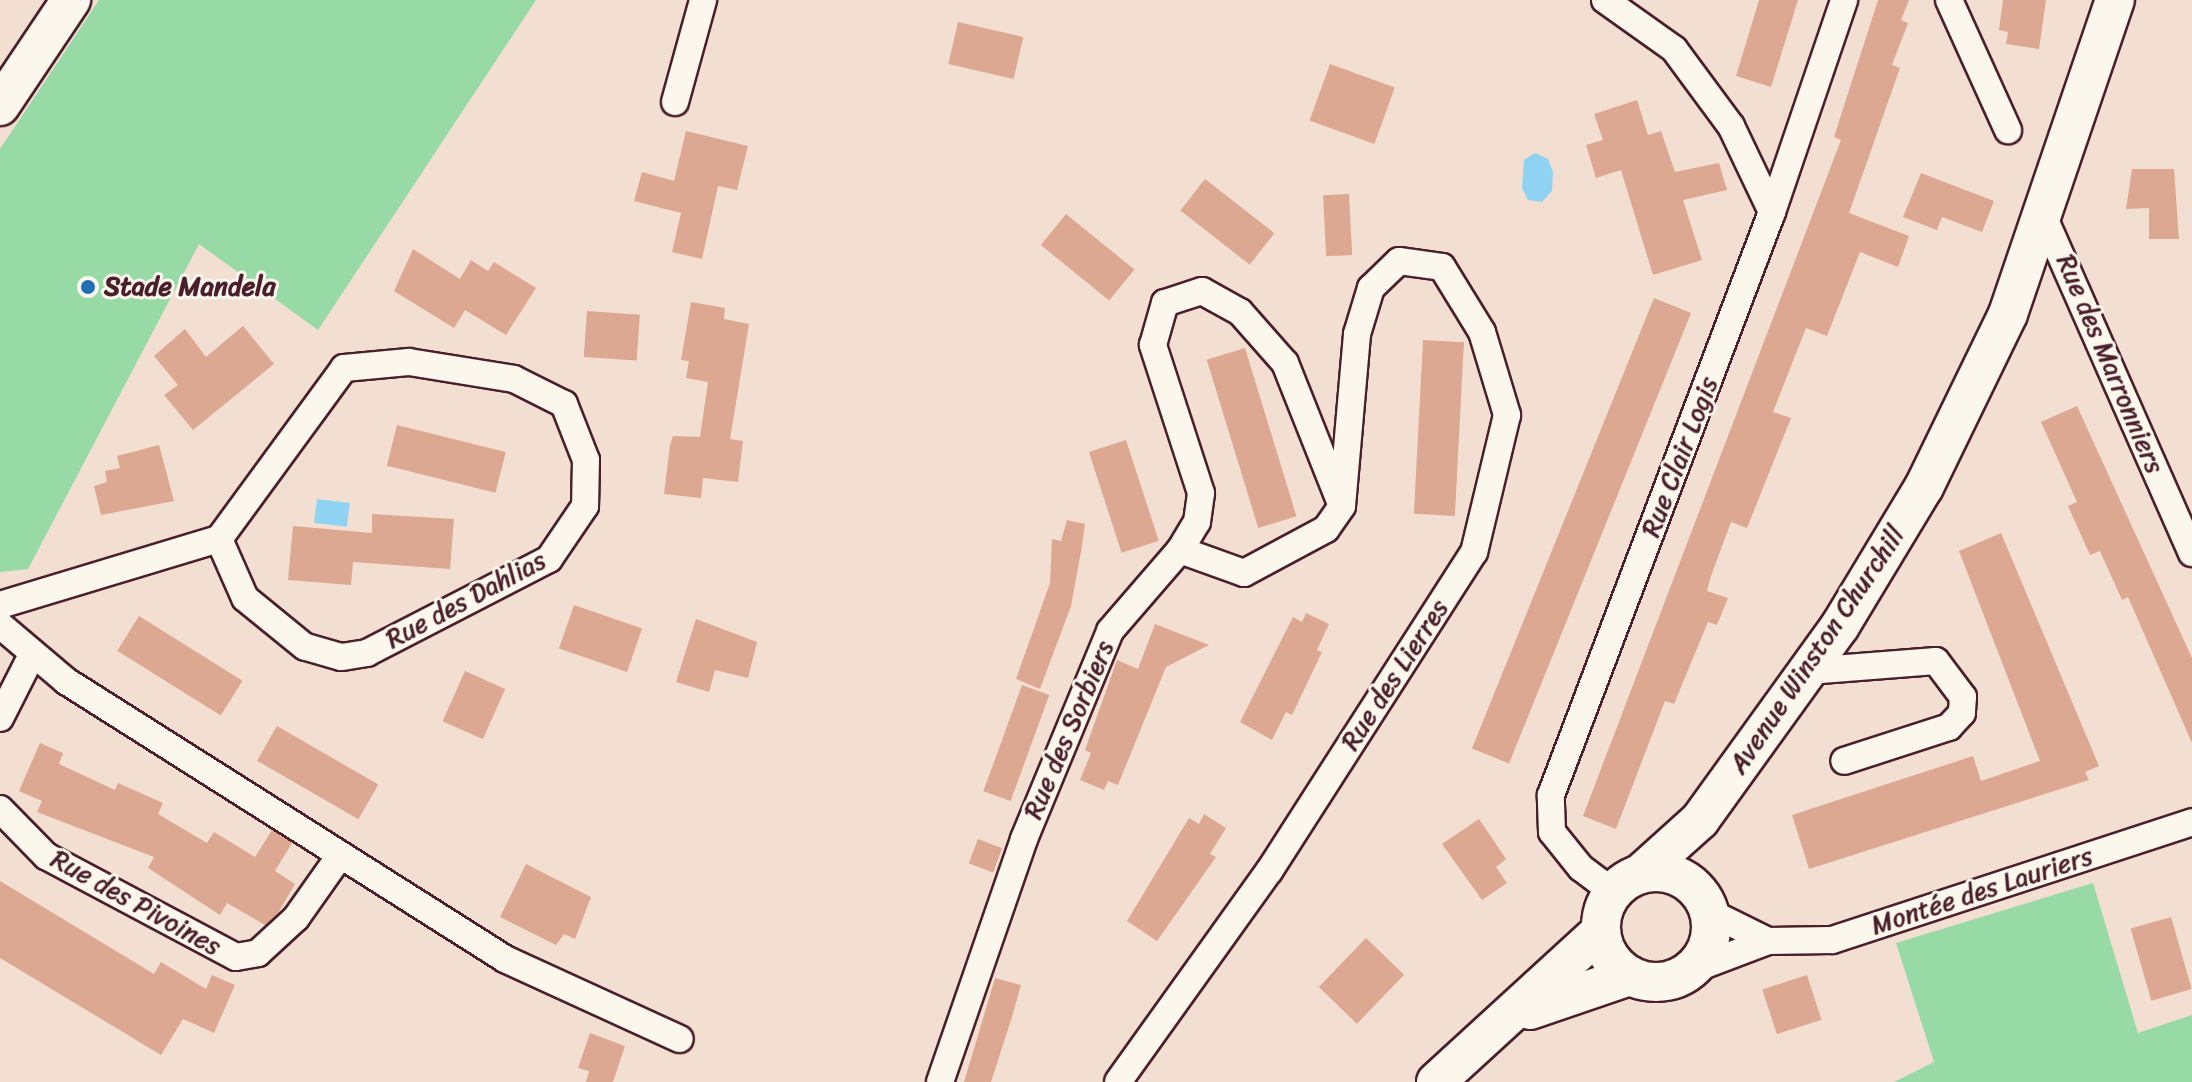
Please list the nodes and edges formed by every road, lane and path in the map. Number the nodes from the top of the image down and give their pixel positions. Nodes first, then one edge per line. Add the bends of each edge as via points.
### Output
1 (71, 0) edge
2 (703, 0) edge
3 (1605, 0) edge
4 (1844, 0) edge
5 (1949, 0) edge
6 (2115, 0) edge
7 (675, 102) dead end
8 (0, 106) edge
9 (2008, 130) dead end
10 (1772, 212) junction
11 (2045, 220) junction
12 (1342, 506) junction
13 (219, 539) junction
14 (1180, 550) junction
15 (2192, 553) edge
16 (0, 605) edge
17 (0, 625) edge
18 (31, 657) junction
19 (1808, 671) junction
20 (0, 718) edge
21 (1844, 761) dead end
22 (0, 809) edge
23 (1700, 820) junction
24 (2192, 822) edge
25 (339, 857) junction
26 (1627, 883) junction
27 (1702, 900) junction
28 (1601, 931) junction
29 (1768, 941) junction
30 (1694, 969) junction
31 (1630, 976) junction
32 (1501, 1022) junction
33 (680, 1039) dead end
34 (940, 1082) edge
35 (1118, 1082) edge
36 (1436, 1082) edge

1 - 8 main road
2 - 7 street
3 - 10 street via 1674,49 1731,126
4 - 10 street, Rue Clair Logis
5 - 9 street
6 - 11 main road, Avenue Winston Churchill
10 - 26 street, Rue Clair Logis via 1551,795 1552,832 1581,868
11 - 15 street, Rue des Marronniers
11 - 19 main road, Avenue Winston Churchill via 1995,344 1924,487
12 - 14 street via 1326,529 1297,549 1244,573
12 - 14 street, Rue des Sorbiers via 1285,363 1240,312 1202,291 1165,303 1153,345 1201,493 1197,522
12 - 35 street, Rue des Lierres via 1357,334 1371,288 1399,261 1442,267 1482,332 1507,415 1474,552 1269,871
13 - 13 street, Rue des Dahlias via 245,598 305,647 341,657 367,653 549,559 585,506 581,438 564,404 514,379 409,362 344,368
13 - 16 street
14 - 34 street, Rue des Sorbiers via 1110,631 1024,839
17 - 18 street
18 - 20 street
18 - 25 street
19 - 21 street via 1936,661 1963,697 1962,713 1949,727
19 - 23 main road, Avenue Winston Churchill
22 - 25 street, Rue des Pivoines via 46,856 236,957 258,953 296,918
23 - 26 main road, Avenue Winston Churchill
23 - 27 main road
24 - 29 street, Montée des Lauriers via 1832,940
25 - 33 street via 505,959
26 - 27 main road via 1670,874
26 - 28 main road
27 - 29 street, Montée des Lauriers
27 - 30 main road via 1710,942
28 - 31 main road via 1615,965
28 - 32 main road
29 - 30 street, Montée des Lauriers
30 - 31 main road via 1663,982
31 - 32 main road
32 - 36 main road

